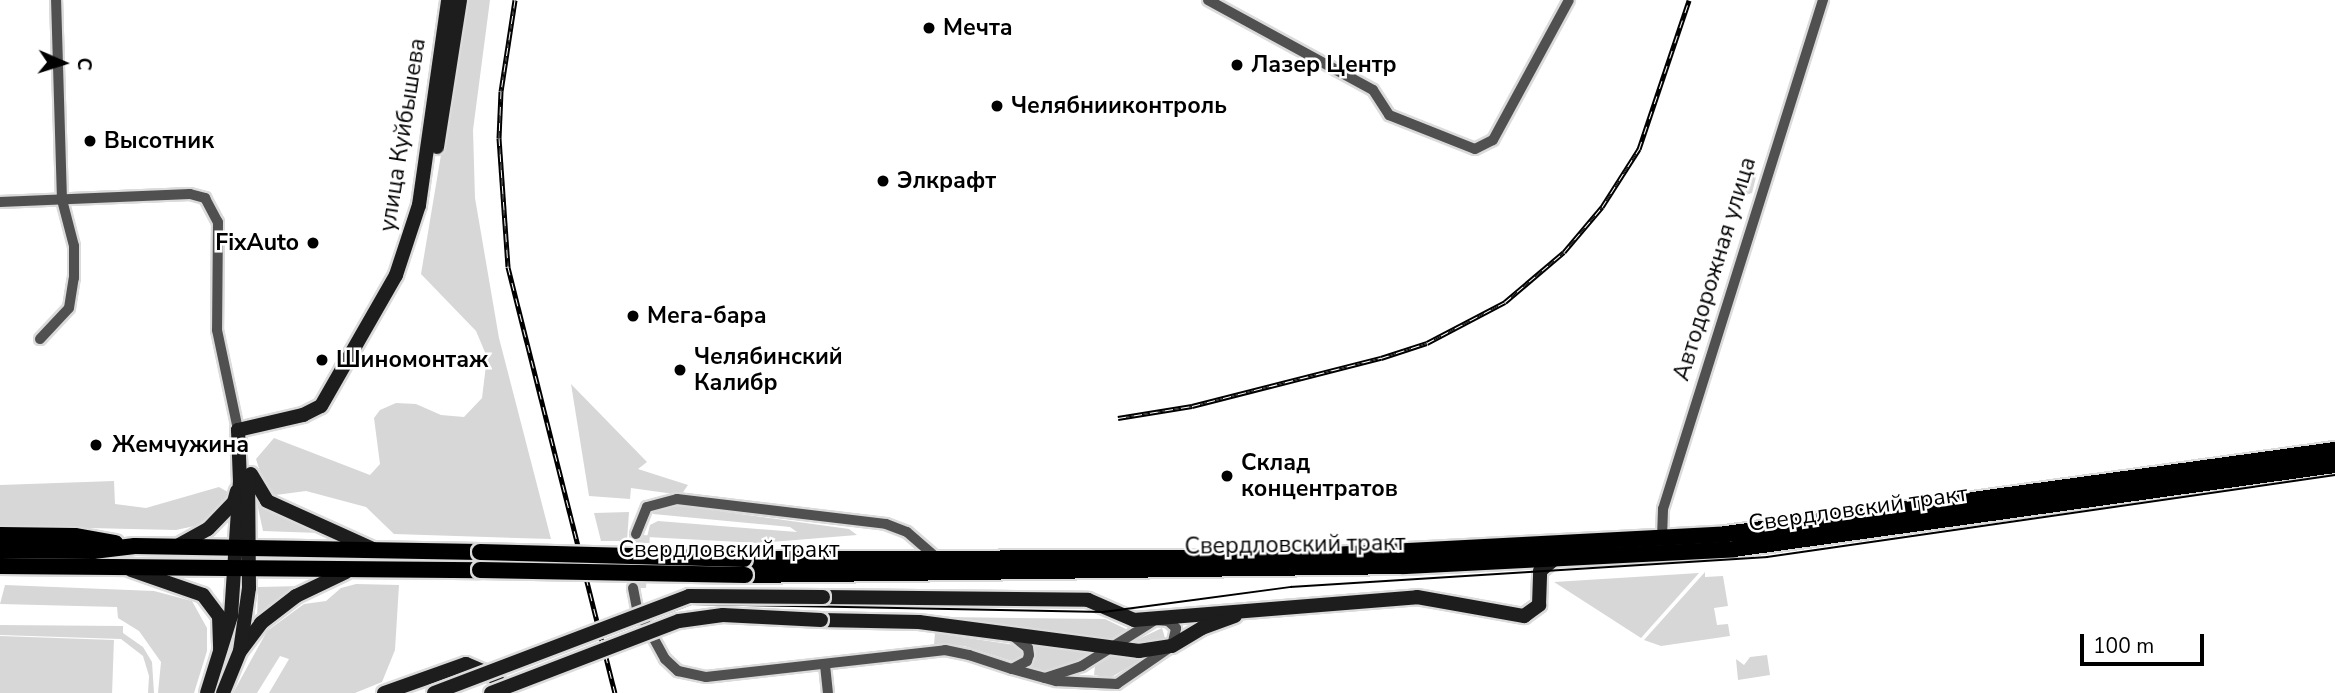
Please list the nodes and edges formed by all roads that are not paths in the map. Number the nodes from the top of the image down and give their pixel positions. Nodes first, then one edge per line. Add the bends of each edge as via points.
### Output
1 (56, 0) edge
2 (448, 0) edge
3 (460, 0) edge
4 (1209, 0) edge
5 (1569, 0) edge
6 (1822, 0) edge
7 (439, 99) junction
8 (62, 200) junction
9 (0, 202) edge
10 (40, 339) dead end
11 (242, 433) junction
12 (2335, 450) edge
13 (2335, 465) edge
14 (248, 467) junction
15 (240, 483) junction
16 (640, 535) tunnel mouth
17 (0, 536) edge
18 (135, 546) junction
19 (1662, 546) junction
20 (177, 547) junction
21 (243, 548) junction
22 (0, 551) edge
23 (379, 552) junction
24 (938, 559) junction
25 (1553, 560) junction
26 (1514, 562) junction
27 (0, 566) edge
28 (744, 567) junction
29 (365, 568) junction
30 (129, 569) junction
31 (242, 570) junction
32 (1539, 576) junction
33 (637, 588) tunnel mouth
34 (1267, 607) junction
35 (1155, 620) junction
36 (1010, 634) junction
37 (1171, 646) junction
38 (240, 651) junction
39 (1105, 652) junction
40 (220, 661) junction
41 (825, 665) junction
42 (1012, 669) junction
43 (1045, 678) junction
44 (1106, 684) junction
45 (207, 693) edge
46 (223, 693) edge
47 (384, 693) edge
48 (434, 693) edge
49 (491, 693) edge
50 (508, 693) edge
51 (828, 693) edge

1 - 8 street
2 - 7 main road, улица Куйбышева
3 - 7 main road, улица Куйбышева
4 - 5 street via 1373,90 1389,115 1475,149 1493,140
6 - 19 street, Автодорожная улица via 1663,509
7 - 11 main road, улица Куйбышева via 428,206 417,242 331,400 306,421
8 - 9 street
8 - 10 street via 74,246 72,295 69,308
8 - 11 street via 190,194 205,198 215,209 218,330
11 - 14 main road
11 - 15 main road
12 - 19 main road, Свердловский тракт
13 - 19 main road, Свердловский тракт via 1770,545
14 - 21 main road
14 - 23 main road via 267,501
15 - 20 main road via 234,502 208,528
15 - 21 main road
16 - 24 street via 647,507 677,499 886,524 906,532
17 - 18 main road via 75,537
18 - 20 main road, Свердловский тракт
18 - 22 main road
19 - 24 main road, Свердловский тракт via 1273,558
19 - 25 main road, Свердловский тракт
20 - 21 main road, Свердловский тракт
21 - 23 main road, Свердловский тракт
21 - 31 main road
23 - 28 main road, Свердловский тракт, bridge via 480,552
24 - 28 main road, Свердловский тракт
25 - 26 main road, Свердловский тракт
25 - 32 main road
26 - 28 main road, Свердловский тракт
26 - 32 main road
27 - 30 main road, Свердловский тракт
28 - 29 main road, Свердловский тракт, bridge
29 - 31 main road, Свердловский тракт
29 - 38 main road via 332,576 306,589 261,623
30 - 31 main road, Свердловский тракт
30 - 40 main road via 202,595 212,603 219,616
31 - 38 main road
31 - 40 main road
32 - 34 main road via 1539,605 1529,615 1417,597
33 - 41 street via 636,603 659,650 671,665 688,675
34 - 35 main road
34 - 37 main road via 1219,621
35 - 37 street via 1168,621 1176,628
35 - 39 street
35 - 48 main road, bridge via 1127,619 1088,600 689,596
36 - 39 main road
36 - 42 street via 1028,648 1029,655 1027,662
36 - 49 main road, bridge via 919,622 723,615 678,621
37 - 39 main road
37 - 44 street via 1117,684
38 - 46 main road
39 - 43 street via 1068,673
39 - 44 street via 1090,671
40 - 45 main road
41 - 42 street via 945,650
41 - 51 street
42 - 43 street
43 - 44 street
47 - 50 main road via 466,664 492,675

